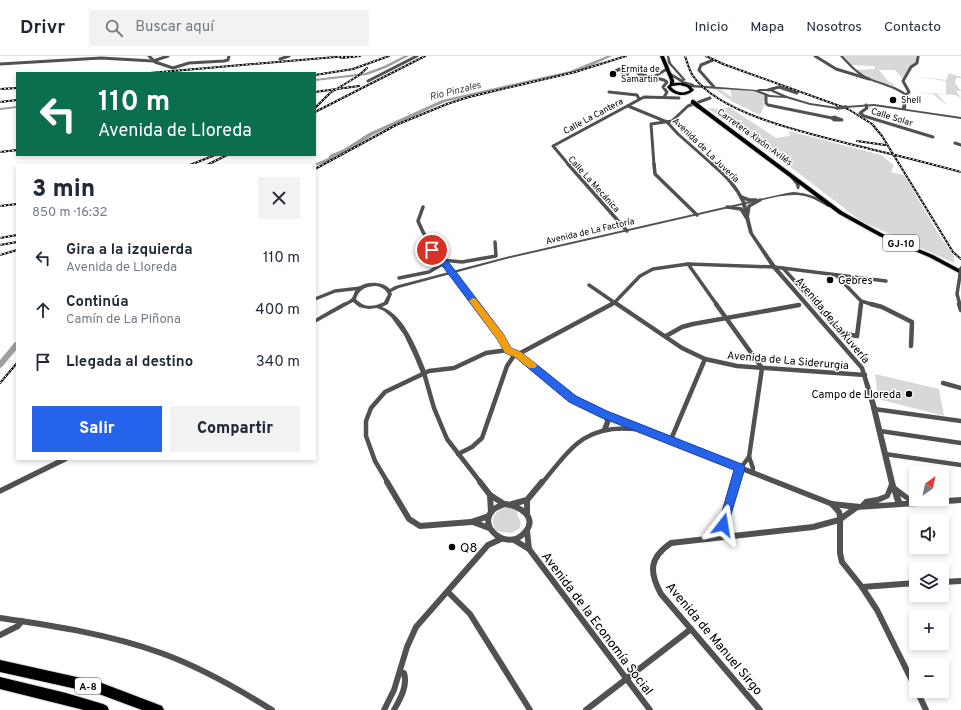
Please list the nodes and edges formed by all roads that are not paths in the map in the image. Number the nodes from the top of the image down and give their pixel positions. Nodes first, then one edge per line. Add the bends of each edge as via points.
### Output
1 (148, 56) edge
2 (168, 56) edge
3 (229, 56) edge
4 (289, 56) edge
5 (417, 56) edge
6 (662, 56) edge
7 (668, 56) edge
8 (815, 56) edge
9 (841, 56) edge
10 (918, 56) edge
11 (280, 59) dead end
12 (713, 60) dead end
13 (153, 61) junction
14 (0, 64) edge
15 (667, 69) junction
16 (613, 72) dead end
17 (670, 74) junction
18 (655, 76) junction
19 (869, 79) junction
20 (368, 81) dead end
21 (686, 84) junction
22 (672, 85) junction
23 (700, 86) junction
24 (714, 87) junction
25 (609, 92) dead end
26 (691, 92) junction
27 (775, 93) junction
28 (797, 93) dead end
29 (765, 94) junction
30 (906, 95) junction
31 (678, 96) junction
32 (664, 97) junction
33 (710, 98) dead end
34 (639, 99) junction
35 (692, 103) junction
36 (904, 103) junction
37 (866, 105) junction
38 (628, 106) junction
39 (898, 108) junction
40 (904, 109) junction
41 (832, 118) dead end
42 (961, 118) edge
43 (667, 122) junction
44 (934, 137) dead end
45 (955, 143) dead end
46 (961, 145) edge
47 (553, 146) joint
48 (788, 172) junction
49 (809, 188) junction
50 (798, 190) junction
51 (741, 196) junction
52 (760, 200) junction
53 (744, 203) junction
54 (423, 207) dead end
55 (727, 207) junction
56 (841, 213) junction
57 (697, 214) junction
58 (747, 218) junction
59 (627, 231) junction
60 (496, 242) dead end
61 (444, 263) junction
62 (688, 264) junction
63 (774, 267) junction
64 (783, 268) junction
65 (961, 268) edge
66 (960, 274) edge
67 (836, 275) junction
68 (399, 278) dead end
69 (886, 281) dead end
70 (589, 285) dead end
71 (384, 286) junction
72 (397, 287) junction
73 (354, 291) junction
74 (389, 291) junction
75 (316, 299) edge
76 (354, 299) junction
77 (861, 301) junction
78 (615, 302) junction
79 (386, 303) junction
80 (359, 305) junction
81 (799, 305) dead end
82 (343, 307) junction
83 (378, 307) junction
84 (386, 310) junction
85 (961, 310) edge
86 (726, 317) junction
87 (316, 320) edge
88 (666, 336) junction
89 (911, 346) dead end
90 (508, 350) junction
91 (518, 354) junction
92 (704, 359) junction
93 (762, 368) junction
94 (424, 373) junction
95 (865, 375) junction
96 (943, 382) dead end
97 (961, 388) edge
98 (874, 409) junction
99 (604, 414) junction
100 (961, 421) edge
101 (605, 429) junction
102 (647, 431) junction
103 (880, 431) junction
104 (672, 437) dead end
105 (961, 443) edge
106 (458, 454) junction
107 (885, 454) junction
108 (749, 458) junction
109 (63, 460) edge
110 (961, 465) edge
111 (740, 468) junction
112 (752, 473) junction
113 (893, 485) junction
114 (0, 492) edge
115 (490, 495) junction
116 (909, 499) edge
117 (527, 500) junction
118 (961, 500) edge
119 (949, 501) edge
120 (899, 503) junction
121 (909, 503) edge
122 (504, 504) junction
123 (512, 504) junction
124 (832, 504) junction
125 (860, 506) junction
126 (490, 514) junction
127 (527, 515) junction
128 (839, 520) junction
129 (471, 522) junction
130 (528, 528) junction
131 (490, 530) junction
132 (723, 537) junction
133 (501, 539) junction
134 (514, 540) junction
135 (488, 545) junction
136 (529, 549) junction
137 (961, 581) edge
138 (949, 582) edge
139 (909, 584) edge
140 (862, 587) junction
141 (448, 592) junction
142 (0, 618) edge
143 (22, 621) junction
144 (691, 629) junction
145 (0, 635) edge
146 (0, 666) edge
147 (400, 673) junction
148 (909, 676) edge
149 (627, 680) junction
150 (3, 684) edge
151 (920, 698) edge
152 (103, 710) edge
153 (158, 710) edge
154 (272, 710) edge
155 (384, 710) edge
156 (394, 710) edge
157 (530, 710) edge
158 (586, 710) edge
159 (650, 710) edge
160 (760, 710) edge
161 (926, 710) edge

1 - 13 street
2 - 13 street
3 - 13 street via 228,60 224,61 189,63 175,68
4 - 11 street
5 - 20 street
6 - 15 highway, GJ-10
7 - 21 street via 670,63
8 - 19 street via 836,69
9 - 19 street
10 - 30 street via 917,63 902,81 909,92
12 - 24 street via 701,65 699,70
13 - 14 street via 101,58
15 - 17 highway, GJ-10
15 - 18 street
15 - 22 highway, GJ-10
16 - 18 street via 620,69 627,75 630,68 637,73
17 - 21 highway, GJ-10
17 - 23 street via 683,82
18 - 32 street via 666,81 663,87 667,92
19 - 30 street via 891,86
21 - 22 highway
21 - 23 street
21 - 26 highway, GJ-10
22 - 31 highway, GJ-10 via 669,89
23 - 24 street
23 - 26 street
24 - 29 street via 755,90
25 - 34 street via 637,95
26 - 31 highway
26 - 35 highway, GJ-10
27 - 28 street via 779,87
27 - 29 street
27 - 29 street via 768,90
27 - 37 street, bridge via 813,105 838,108
29 - 41 street via 766,103 770,105
30 - 36 street
31 - 32 street
31 - 35 highway, Carretera Xixón-Avilés / GJ-10
32 - 34 street via 648,96
33 - 35 street
34 - 38 street, Calle La Cantera
35 - 43 street via 676,118
35 - 48 highway, Carretera Xixón-Avilés / GJ-10, bridge
36 - 39 street
36 - 40 street
37 - 39 street
37 - 44 street, Calle Solar via 867,108 860,113 864,116
38 - 43 street, Avenida de La Juvería
38 - 47 street, Calle La Cantera
39 - 40 street
40 - 42 street
43 - 51 street, Avenida de La Juvería via 726,176
43 - 57 street via 650,124 656,174
45 - 46 street
47 - 59 street, Calle La Mecánica
48 - 49 highway, Carretera Xixón-Avilés / GJ-10
48 - 50 street via 797,182
49 - 50 street, Avenida de La Factoría
49 - 56 highway, Carretera Xixón-Avilés / GJ-10
50 - 52 street, Avenida de La Factoría
50 - 56 street, Avenida de La Factoría via 816,197
51 - 52 street via 748,200
51 - 53 street, Avenida de La Juvería
52 - 53 street, Avenida de La Factoría
52 - 58 street via 749,206
53 - 55 street, Avenida de La Factoría
53 - 58 street, Avenida de La Xuvería
54 - 61 street via 418,221 421,231 432,250
55 - 57 street, Avenida de La Factoría
55 - 58 street via 741,209
56 - 66 highway, Carretera Xixón-Avilés / GJ-10 via 881,235 931,256
57 - 59 street, Avenida de La Factoría
58 - 63 street, Avenida de La Xuvería via 752,233
59 - 72 street, Avenida de La Factoría via 506,258
60 - 61 street via 496,256
61 - 68 street via 437,269
61 - 90 street, bridge via 501,337
62 - 63 street
62 - 78 street via 653,269 640,276
62 - 86 street
63 - 64 street
63 - 95 street, Avenida de La Xuvería via 853,357
64 - 67 street
64 - 77 street via 841,334 853,337 858,334
65 - 66 street, bridge
66 - 85 street via 957,294
67 - 69 street
67 - 77 street
70 - 78 street, Avenida de La Siderurgia
71 - 72 street, Avenida de La Factoría
71 - 73 street via 370,284
71 - 74 street
72 - 74 street, Avenida de La Factoría
73 - 75 street via 335,291
73 - 76 street
74 - 79 street via 390,297
76 - 80 street
76 - 82 street
77 - 89 street via 882,307 912,322
78 - 88 street, Avenida de La Siderurgia
78 - 91 street
79 - 83 street
79 - 84 street
80 - 82 street
80 - 83 street via 368,308
81 - 86 street
82 - 87 street
83 - 84 street
84 - 94 street via 403,329
86 - 88 street via 682,327
86 - 93 street
88 - 92 street, Avenida de La Siderurgia
90 - 91 street
90 - 94 street via 486,353 454,368
91 - 99 street via 573,399
91 - 106 street via 507,366 482,438
92 - 93 street, Avenida de La Siderurgia
92 - 104 street
93 - 95 street, Avenida de La Siderurgia
93 - 108 street
94 - 106 street via 440,423
94 - 129 street via 379,397 368,414 366,436 374,461 413,524 426,526
95 - 98 street, Avenida de La Xuvería
96 - 97 street
98 - 100 street
98 - 103 street, Avenida de La Xuvería
99 - 101 street via 608,421
99 - 102 street
101 - 102 street via 622,427
101 - 117 street via 580,440
102 - 111 street
103 - 105 street
103 - 107 street, Avenida de La Xuvería
106 - 115 street
107 - 110 street
107 - 113 street, Avenida de La Xuvería
108 - 111 street
108 - 112 street
109 - 114 street
111 - 112 street
111 - 132 street via 725,516
112 - 124 street
113 - 116 street
113 - 120 street, Avenida de La Xuvería
113 - 125 street via 887,496 867,501
115 - 122 street
115 - 126 street
117 - 123 street
117 - 127 street
118 - 119 street
120 - 121 street
120 - 125 street
122 - 123 street
122 - 126 street
123 - 127 street via 520,507
124 - 125 street
124 - 128 street via 839,512
125 - 128 street, Avenida de Manuel Sirgo
126 - 129 street
126 - 131 street
127 - 130 street
128 - 132 street, Avenida de Manuel Sirgo via 783,531
128 - 140 street via 842,562
129 - 131 street
130 - 134 street
130 - 136 street, Avenida de la Economía Social
131 - 133 street
131 - 135 street
132 - 144 street, Avenida de Manuel Sirgo via 671,543 660,551 654,561 656,587
133 - 134 street
133 - 135 street
134 - 136 street, Avenida de la Economía Social
135 - 141 street
136 - 149 street, Avenida de la Economía Social
137 - 138 street
139 - 140 street
140 - 148 street via 877,610
141 - 147 street via 416,627 408,641
141 - 157 street via 470,614
142 - 143 street
143 - 145 street via 18,626
143 - 154 street via 103,636 145,647 202,671
144 - 149 street
144 - 160 street, Avenida de Manuel Sirgo
146 - 153 highway, A-8 via 99,688
147 - 155 street
147 - 156 street via 404,673 405,683
149 - 158 street
149 - 159 street, Avenida de la Economía Social
150 - 152 highway, A-8
151 - 161 street

